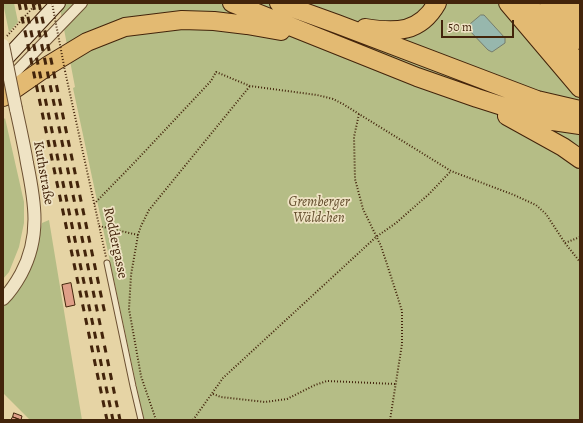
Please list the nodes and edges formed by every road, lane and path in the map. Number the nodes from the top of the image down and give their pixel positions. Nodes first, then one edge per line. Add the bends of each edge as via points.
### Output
1 (37, 3) edge
2 (52, 3) edge
3 (58, 3) edge
4 (82, 3) edge
5 (232, 3) edge
6 (279, 3) edge
7 (437, 3) edge
8 (508, 3) edge
9 (527, 3) edge
10 (548, 3) edge
11 (568, 3) edge
12 (580, 17) edge
13 (337, 24) junction
14 (317, 37) junction
15 (3, 40) edge
16 (580, 40) edge
17 (21, 42) junction
18 (3, 45) edge
19 (3, 53) edge
20 (3, 62) edge
21 (580, 65) edge
22 (3, 85) edge
23 (250, 86) junction
24 (580, 88) edge
25 (3, 97) edge
26 (477, 98) junction
27 (580, 110) edge
28 (359, 114) junction
29 (580, 125) edge
30 (580, 159) edge
31 (451, 171) junction
32 (94, 204) junction
33 (99, 226) junction
34 (138, 235) junction
35 (376, 237) junction
36 (580, 237) edge
37 (565, 244) junction
38 (580, 262) edge
39 (107, 263) joint
40 (3, 299) edge
41 (396, 384) junction
42 (212, 393) junction
43 (141, 420) edge
44 (156, 420) edge
45 (192, 420) edge
46 (390, 420) edge

1 - 15 path
2 - 32 path, Roddergasse, bridge
3 - 17 main road
4 - 22 street
5 - 14 highway
6 - 13 highway
7 - 13 highway via 433,11 420,22 406,29 382,30
8 - 24 highway
9 - 21 highway
10 - 16 highway
11 - 12 highway
13 - 27 highway via 537,100
14 - 25 highway via 214,21 182,20 125,28 87,42
14 - 26 highway
17 - 19 main road
17 - 20 main road
18 - 40 street, Kuthstraße, bridge via 35,206 34,236 30,251 24,268
23 - 28 path via 318,95 344,104
23 - 32 path via 216,72 211,81
23 - 34 path via 149,210
26 - 29 highway via 546,120
26 - 30 highway
28 - 31 path
28 - 35 path via 354,136 355,179 363,209
31 - 35 path via 429,194
31 - 37 path via 536,205 546,214
32 - 33 path, Roddergasse
33 - 34 path
33 - 39 path, Roddergasse
34 - 44 path via 131,275 129,309 141,376
35 - 41 path via 382,246 402,311 402,344
35 - 42 path via 223,378
36 - 37 path
37 - 38 path
39 - 43 lane, Roddergasse
41 - 42 path via 327,381 287,399 265,402 221,397
41 - 46 path
42 - 45 path

